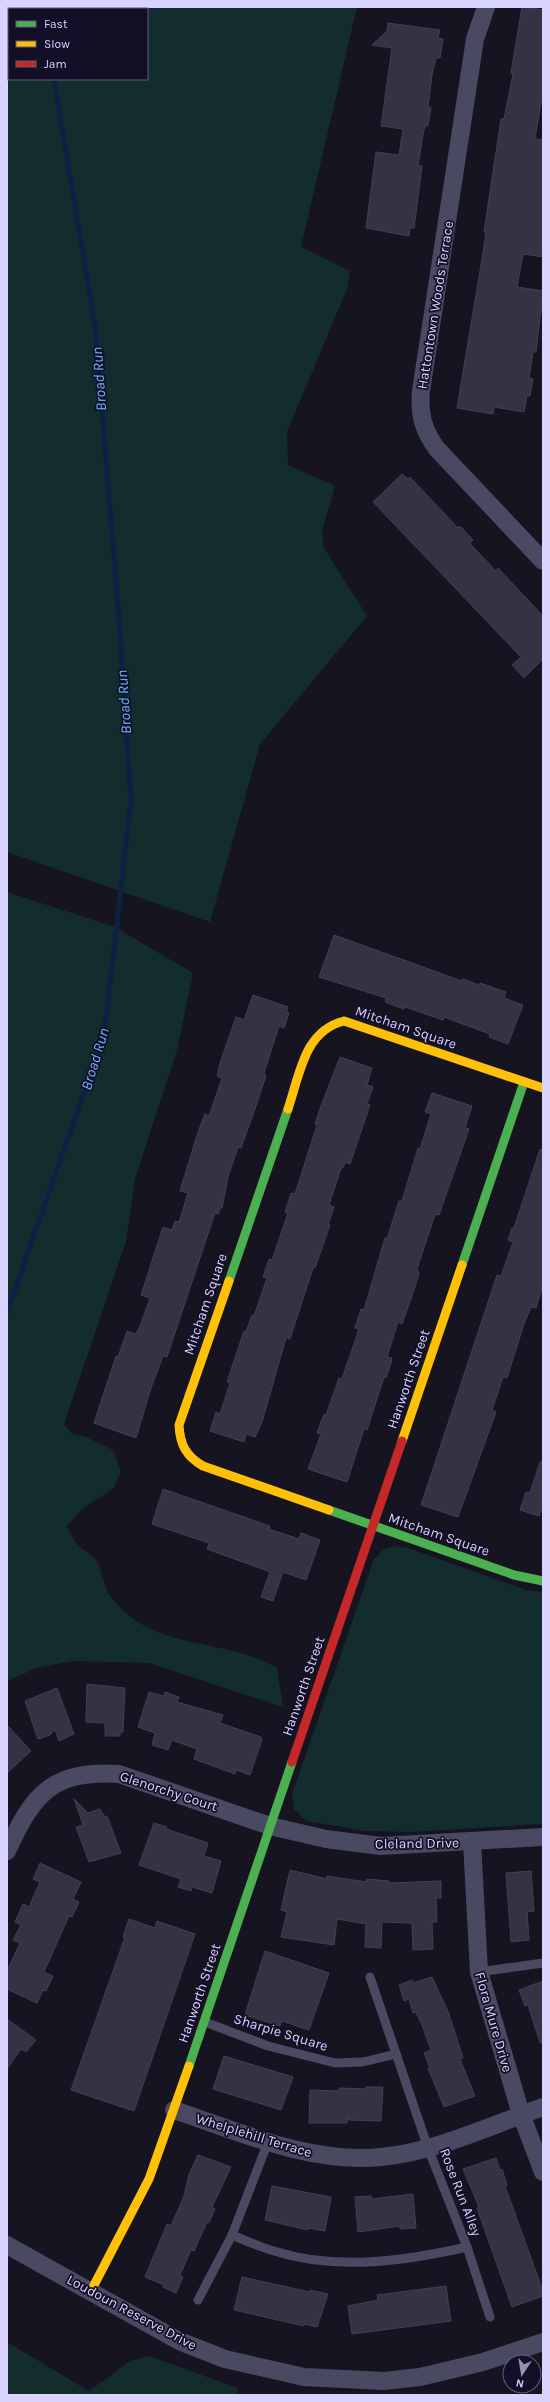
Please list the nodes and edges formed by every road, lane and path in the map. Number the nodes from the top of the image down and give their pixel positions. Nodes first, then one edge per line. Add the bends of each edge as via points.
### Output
1 (486, 7) edge
2 (543, 561) edge
3 (524, 1082) junction
4 (543, 1088) edge
5 (372, 1526) junction
6 (543, 1581) edge
7 (270, 1826) junction
8 (543, 1837) edge
9 (472, 1842) junction
10 (7, 1851) edge
11 (543, 1963) edge
12 (479, 1972) junction
13 (370, 1977) dead end
14 (205, 2022) junction
15 (396, 2054) junction
16 (543, 2107) edge
17 (174, 2110) junction
18 (521, 2114) junction
19 (268, 2142) junction
20 (428, 2148) junction
21 (543, 2172) edge
22 (232, 2235) junction
23 (7, 2245) edge
24 (467, 2247) junction
25 (91, 2291) junction
26 (198, 2300) dead end
27 (490, 2317) dead end
28 (543, 2342) edge

1 - 2 street, Hattontown Woods Terrace via 475,39 421,391 421,415 428,436 437,449
3 - 4 street, Mitcham Square
3 - 5 street, Hanworth Street
3 - 5 street, Mitcham Square via 344,1021 326,1025 310,1044 207,1340 179,1425 179,1443 190,1459 203,1466
5 - 6 street, Mitcham Square via 514,1575
5 - 7 street, Hanworth Street
7 - 9 street, Cleland Drive via 326,1839 381,1846
7 - 10 street, Glenorchy Court via 118,1774 97,1773 61,1780 41,1793 26,1813
7 - 14 street, Hanworth Street
8 - 9 street, Cleland Drive
9 - 12 street, Flora Mure Drive
11 - 12 lane
12 - 18 street, Flora Mure Drive
13 - 15 lane
14 - 15 lane, Sharpie Square via 268,2046 335,2064 363,2062
14 - 17 street, Hanworth Street
15 - 20 lane
16 - 18 street, Whelplehill Terrace
17 - 19 street, Whelplehill Terrace
17 - 25 street, Hanworth Street via 149,2179
18 - 20 street, Whelplehill Terrace
18 - 21 street, Flora Mure Drive
19 - 20 street, Whelplehill Terrace via 314,2154 349,2158 382,2157
19 - 22 lane
20 - 24 lane, Rose Run Alley
22 - 24 lane, Rose Run Alley via 275,2252 369,2263 418,2258
22 - 26 lane
23 - 25 street, Loudoun Reserve Drive
24 - 27 lane, Rose Run Alley
25 - 28 street, Loudoun Reserve Drive via 179,2340 225,2359 304,2377 384,2381 420,2377 483,2362

